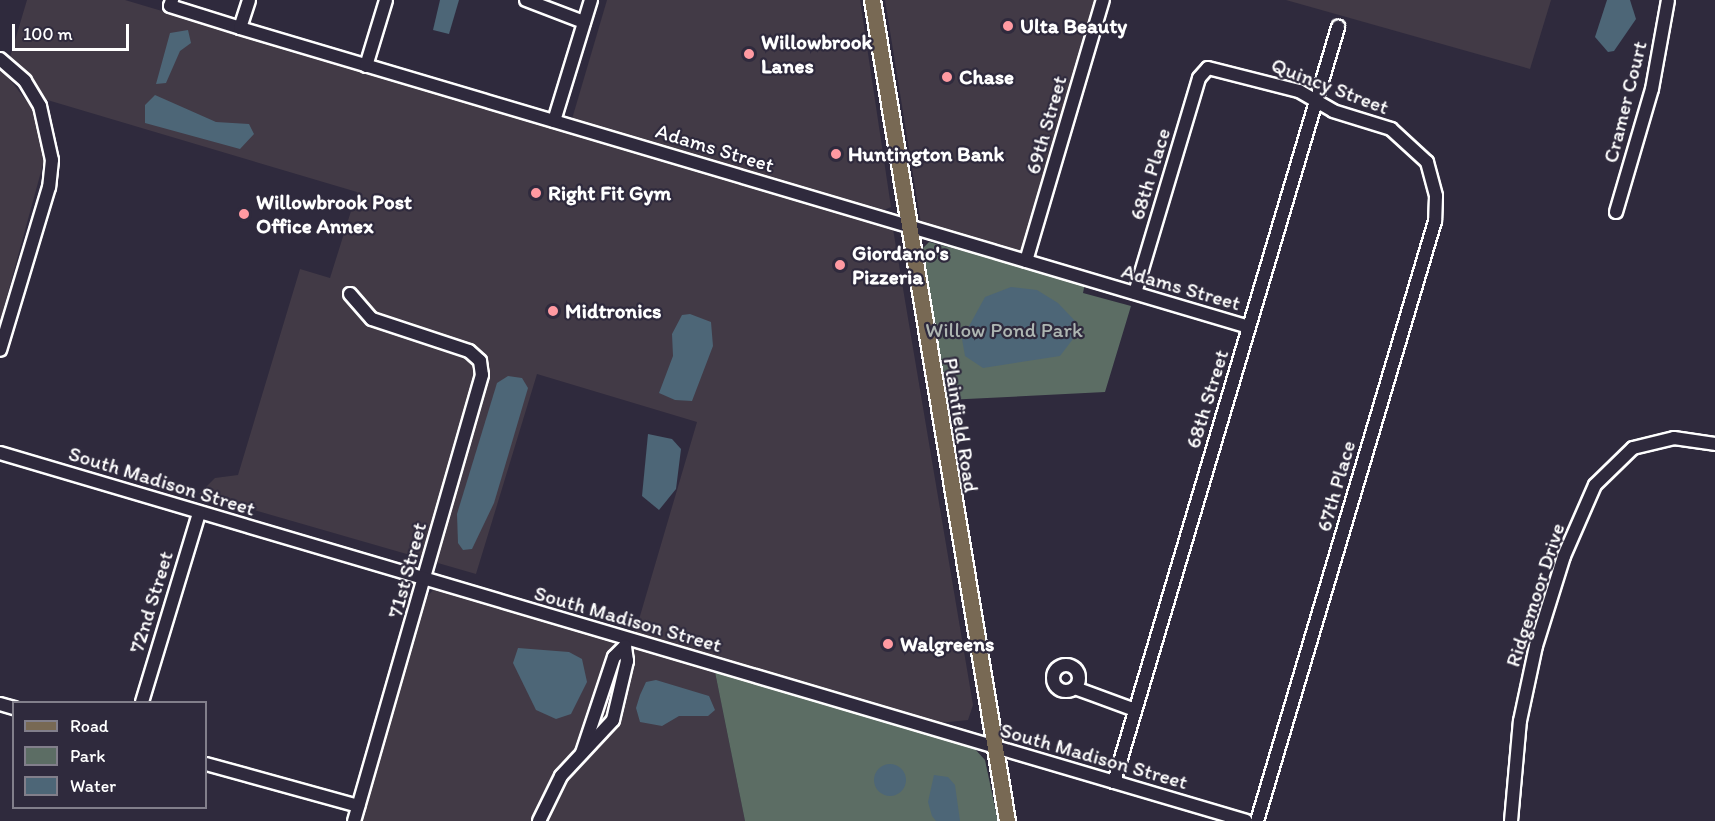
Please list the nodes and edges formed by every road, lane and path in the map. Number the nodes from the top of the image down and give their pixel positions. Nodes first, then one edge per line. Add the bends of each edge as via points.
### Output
1 (249, 0) edge
2 (386, 0) edge
3 (526, 0) edge
4 (591, 0) edge
5 (872, 0) edge
6 (1103, 0) edge
7 (1668, 0) edge
8 (171, 3) edge
9 (584, 22) junction
10 (1338, 27) dead end
11 (240, 28) junction
12 (0, 59) edge
13 (366, 66) junction
14 (1208, 68) joint
15 (1316, 101) junction
16 (554, 121) junction
17 (1427, 162) joint
18 (1616, 212) dead end
19 (908, 225) junction
20 (1026, 261) junction
21 (1135, 293) junction
22 (350, 294) dead end
23 (1249, 327) junction
24 (0, 350) edge
25 (1715, 444) edge
26 (0, 453) edge
27 (199, 513) junction
28 (424, 579) junction
29 (1075, 688) dead end
30 (142, 701) edge
31 (1135, 710) junction
32 (991, 746) junction
33 (580, 756) junction
34 (207, 764) edge
35 (1114, 782) junction
36 (358, 806) junction
37 (354, 821) edge
38 (539, 821) edge
39 (1007, 821) edge
40 (1246, 821) edge
41 (1257, 821) edge
42 (1511, 821) edge

1 - 11 street
2 - 13 street
3 - 9 street
4 - 9 street
5 - 19 main road, Plainfield Road
6 - 20 street, 69th Street
7 - 18 street, Cramer Court via 1652,89
8 - 11 street, Adams Street
9 - 16 street
10 - 15 street, 68th Street
11 - 13 street, Adams Street
12 - 24 street via 25,81 40,106 52,160 49,187
13 - 16 street, Adams Street
14 - 15 street, Quincy Street via 1299,91
14 - 21 street, 68th Place via 1199,78
15 - 17 street, Quincy Street via 1390,129
15 - 23 street, 68th Street
16 - 19 street, Adams Street
17 - 41 street, 67th Place via 1436,196 1435,221
19 - 20 street, Adams Street
19 - 32 main road, Plainfield Road
20 - 21 street, Adams Street
21 - 23 street, Adams Street
22 - 28 street, 71st Street via 372,319 452,344 480,360 482,375
23 - 31 street, 68th Street
25 - 42 street, Ridgemoor Drive via 1674,438 1633,448 1595,485 1564,556 1536,646 1520,722
26 - 27 street, South Madison Street
27 - 28 street, South Madison Street
27 - 30 street, 72nd Street
28 - 32 street, South Madison Street
28 - 36 street, 71st Street
29 - 31 street
31 - 35 street, 68th Street
32 - 35 street, South Madison Street
32 - 39 main road, Plainfield Road
33 - 33 street via 600,740 615,714 627,661 625,646 614,657
33 - 38 street via 551,791
34 - 36 street
35 - 40 street, South Madison Street
36 - 37 street, 71st Street

